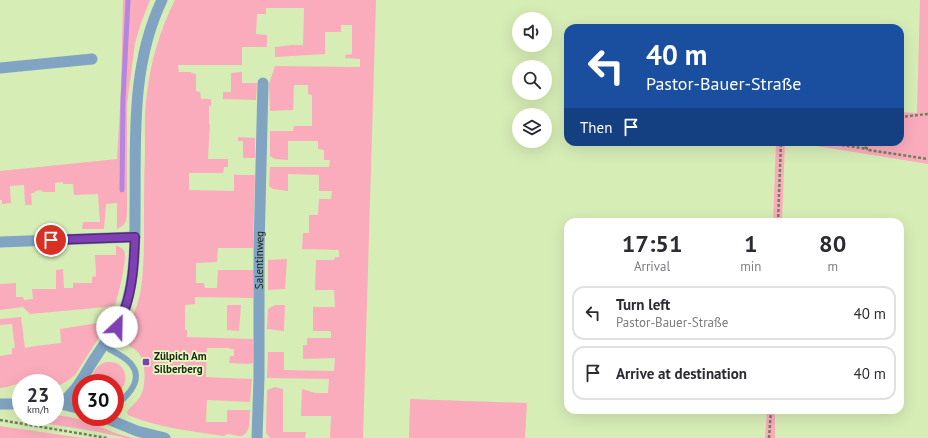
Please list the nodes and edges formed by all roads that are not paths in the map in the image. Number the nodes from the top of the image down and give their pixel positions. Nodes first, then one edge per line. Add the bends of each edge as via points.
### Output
1 (162, 0) edge
2 (92, 59) dead end
3 (0, 68) edge
4 (263, 83) dead end
5 (135, 237) junction
6 (0, 242) edge
7 (103, 345) junction
8 (124, 398) edge
9 (64, 399) edge
10 (0, 404) edge
11 (12, 404) edge
12 (124, 426) edge
13 (158, 437) edge
14 (257, 438) edge

1 - 5 street via 146,43 137,94
2 - 3 street
4 - 14 street, Salentinweg
5 - 6 street
5 - 7 street via 134,265 125,310 117,327
7 - 8 lane via 126,359 135,371 136,381 133,389
7 - 9 street via 76,388
10 - 11 street
12 - 13 street

